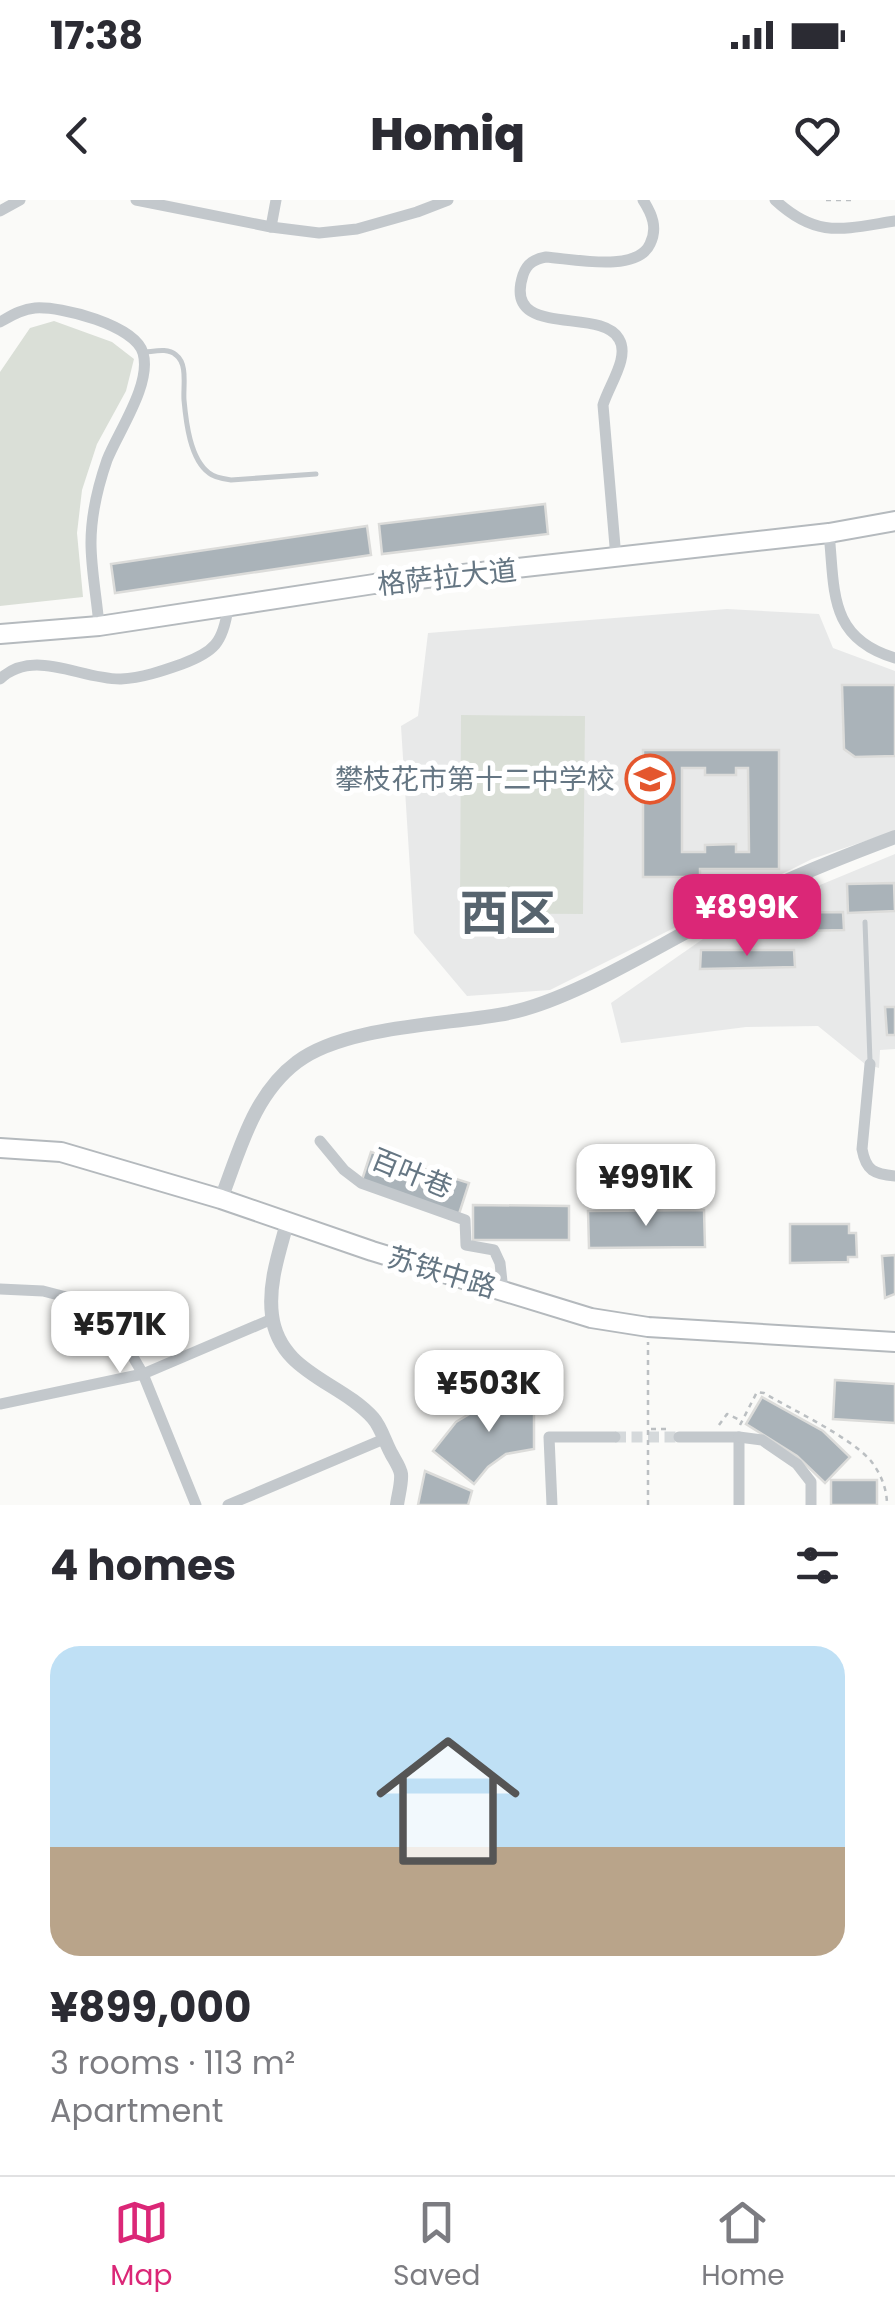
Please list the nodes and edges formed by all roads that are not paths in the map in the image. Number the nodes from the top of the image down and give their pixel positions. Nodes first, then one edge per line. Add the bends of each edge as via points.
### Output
1 (20, 200) edge
2 (136, 200) edge
3 (276, 200) edge
4 (448, 200) edge
5 (643, 200) edge
6 (775, 200) edge
7 (0, 211) edge
8 (895, 222) edge
9 (271, 227) junction
10 (0, 322) edge
11 (143, 353) junction
12 (316, 474) dead end
13 (895, 521) edge
14 (830, 533) junction
15 (616, 558) junction
16 (228, 608) junction
17 (100, 626) junction
18 (0, 634) edge
19 (895, 658) edge
20 (0, 679) edge
21 (895, 838) edge
22 (864, 922) dead end
23 (870, 1064) joint
24 (320, 1141) dead end
25 (0, 1148) edge
26 (895, 1176) edge
27 (221, 1199) junction
28 (287, 1223) junction
29 (0, 1289) edge
30 (503, 1291) junction
31 (272, 1319) junction
32 (895, 1342) edge
33 (143, 1374) junction
34 (0, 1404) edge
35 (676, 1433) tunnel mouth
36 (739, 1436) junction
37 (615, 1437) tunnel mouth
38 (384, 1439) junction
39 (196, 1505) edge
40 (228, 1505) edge
41 (397, 1505) edge
42 (552, 1505) edge
43 (739, 1505) edge
44 (811, 1505) edge

1 - 7 street
2 - 9 street
3 - 9 street
4 - 9 street via 357,229
5 - 15 street via 653,239 636,260 546,257 522,278 525,306 537,314 601,324 621,341 620,367 603,405
6 - 8 street via 816,226 842,230
10 - 11 street via 33,308 60,310 119,328
11 - 12 lane via 162,350 180,357 188,426 209,473 231,480
11 - 17 street via 140,389 96,501 91,543
13 - 14 main road, 格萨拉大道
14 - 15 main road, 格萨拉大道
14 - 19 street via 837,609 853,636
15 - 16 main road, 格萨拉大道 via 374,584
16 - 17 main road, 格萨拉大道
16 - 20 street via 217,644 202,657 156,674 120,679 40,664
17 - 18 main road, 格萨拉大道
21 - 27 street via 774,886 552,1000 333,1043 298,1061 268,1089
22 - 23 lane
23 - 26 street via 864,1162
24 - 30 street, 百叶巷 via 361,1183 465,1220 466,1245 494,1250
25 - 27 main road, 苏铁中路 via 62,1152
27 - 28 main road, 苏铁中路
28 - 30 main road, 苏铁中路
28 - 31 street via 274,1270
29 - 33 street via 43,1290 95,1311 119,1333
30 - 32 main road, 苏铁中路 via 591,1318 648,1326
31 - 33 street
31 - 38 street via 292,1358 358,1404
33 - 34 street
33 - 39 street
35 - 36 street
36 - 43 street
36 - 44 street via 762,1440 797,1464 811,1482
37 - 42 street via 549,1438
38 - 40 street
38 - 41 street via 401,1473

